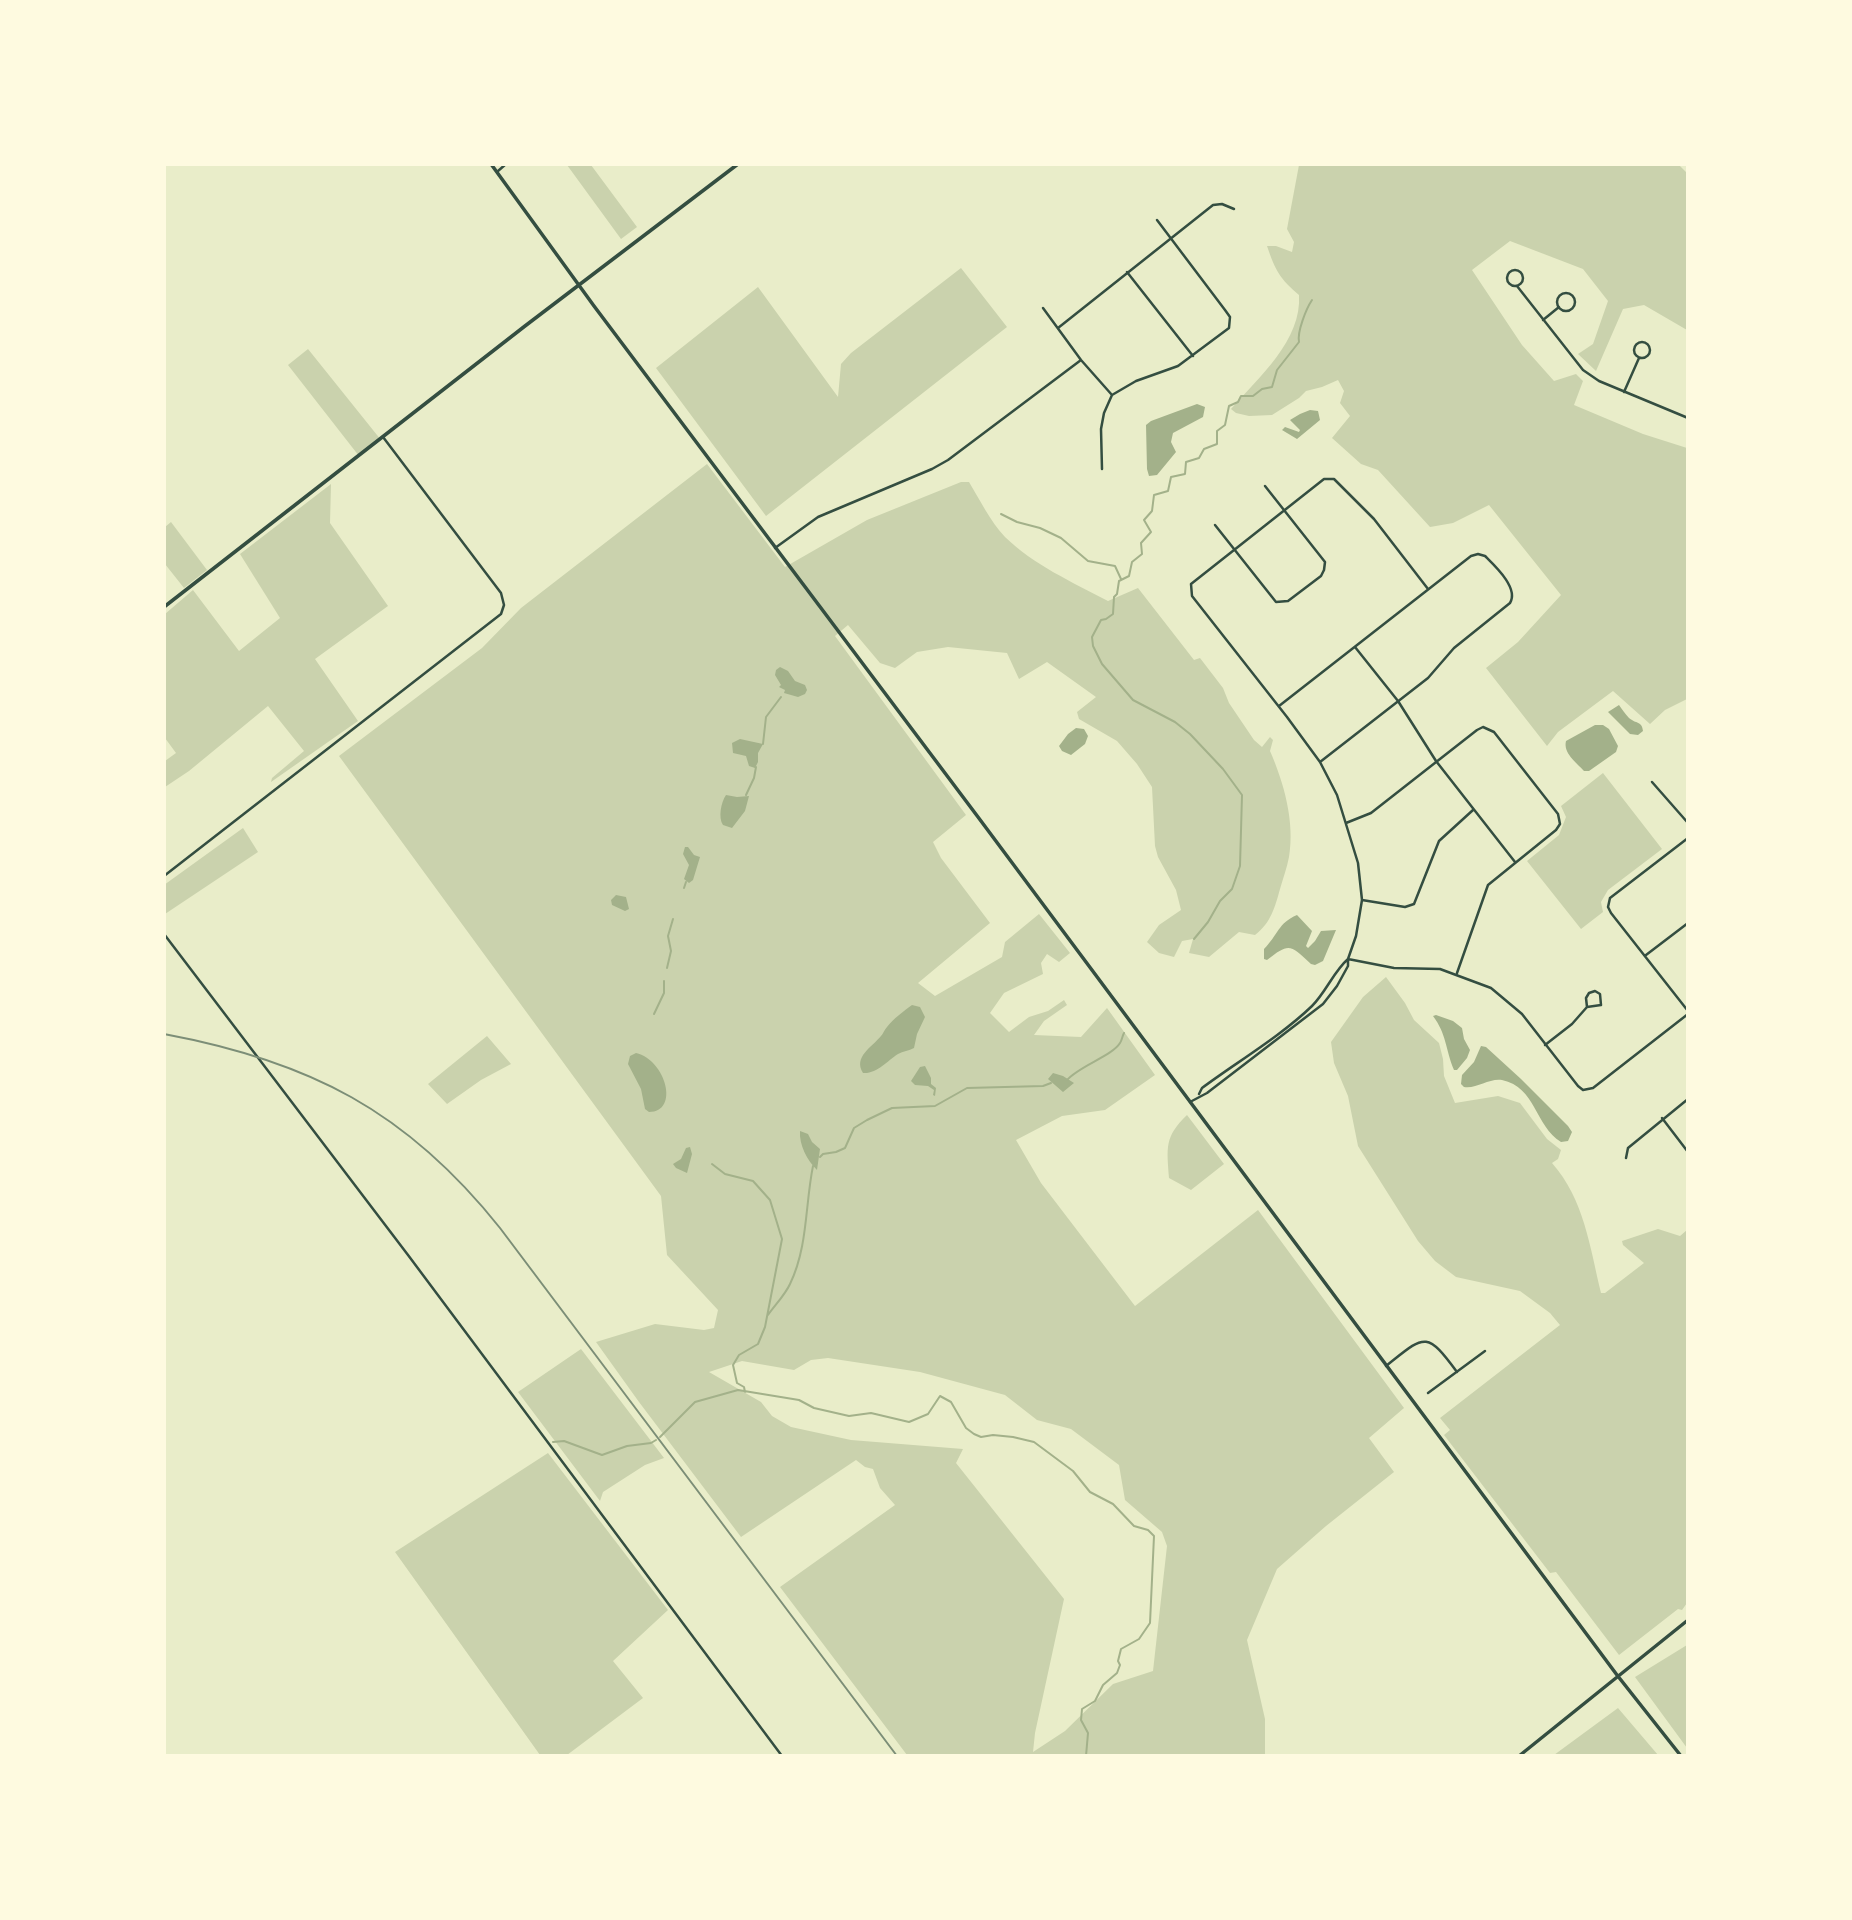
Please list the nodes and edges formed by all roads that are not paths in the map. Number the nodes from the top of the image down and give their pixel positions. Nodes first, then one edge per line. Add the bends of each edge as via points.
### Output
1 (491, 164) edge
2 (506, 164) edge
3 (738, 164) edge
4 (496, 172) junction
5 (1234, 209) dead end
6 (1157, 220) dead end
7 (1170, 238) junction
8 (1127, 272) junction
9 (579, 286) junction
10 (1517, 286) junction
11 (1043, 307) dead end
12 (1559, 307) junction
13 (1543, 320) junction
14 (1058, 328) junction
15 (1193, 356) junction
16 (1639, 358) junction
17 (1081, 359) junction
18 (1624, 392) junction
19 (1112, 395) junction
20 (1688, 418) edge
21 (383, 437) junction
22 (1102, 469) dead end
23 (1265, 486) dead end
24 (1284, 510) junction
25 (1215, 524) dead end
26 (775, 548) junction
27 (1234, 549) junction
28 (1428, 589) junction
29 (164, 607) edge
30 (1355, 647) junction
31 (1398, 701) junction
32 (1279, 706) junction
33 (1436, 761) junction
34 (1320, 762) junction
35 (1652, 782) dead end
36 (1473, 810) junction
37 (1346, 823) junction
38 (1688, 823) edge
39 (1688, 838) edge
40 (1515, 862) junction
41 (164, 876) edge
42 (1362, 900) junction
43 (1688, 923) edge
44 (164, 934) edge
45 (1645, 956) junction
46 (1348, 959) junction
47 (1457, 973) junction
48 (1587, 1007) junction
49 (1688, 1012) edge
50 (1545, 1045) junction
51 (1241, 1059) junction
52 (1245, 1064) junction
53 (1199, 1095) junction
54 (1688, 1099) edge
55 (1190, 1102) junction
56 (1662, 1118) junction
57 (1688, 1152) edge
58 (1626, 1158) dead end
59 (1485, 1351) dead end
60 (1386, 1366) junction
61 (1457, 1372) junction
62 (1428, 1394) dead end
63 (1688, 1620) edge
64 (1616, 1675) junction
65 (782, 1755) edge
66 (1519, 1755) edge
67 (1681, 1755) edge

1 - 4 main road
2 - 4 street
3 - 9 main road
4 - 9 main road
5 - 7 street via 1213,205
6 - 7 street
7 - 8 street
7 - 15 street via 1230,317 1228,328
8 - 14 street
8 - 15 street
9 - 21 main road
9 - 26 main road
10 - 10 street via 1507,282 1512,270 1523,275
10 - 13 street
11 - 14 street
12 - 12 street via 1572,308 1572,295 1561,295
12 - 13 street
13 - 18 street via 1583,370
14 - 17 street
15 - 19 street
16 - 16 street via 1635,346 1642,342 1650,351
16 - 18 street
17 - 19 street
17 - 26 street via 948,460 818,517
18 - 20 street
19 - 22 street via 1101,429
21 - 29 main road
21 - 41 street via 501,593 501,614
23 - 24 street
24 - 27 street
24 - 27 street via 1325,562 1321,576 1285,603 1276,602
24 - 28 street via 1324,479 1334,480 1374,519
25 - 27 street
26 - 55 main road
27 - 32 street via 1194,580 1190,592
28 - 30 street
28 - 31 street via 1471,556 1482,554 1512,588 1513,597
30 - 31 street
30 - 32 street
31 - 33 street
31 - 34 street
32 - 34 street
33 - 36 street
33 - 37 street via 1371,813
33 - 40 street via 1483,727 1494,732 1560,819 1556,830
34 - 37 street
35 - 38 street
36 - 40 street
36 - 42 street via 1438,841 1414,904 1405,907
37 - 42 street via 1361,877
39 - 45 street via 1610,898 1611,914
40 - 47 street via 1488,885
42 - 46 street
43 - 45 street
44 - 65 street
45 - 49 street
46 - 47 street
46 - 51 street via 1314,1004
46 - 52 street via 1343,976 1323,1004
47 - 50 street via 1500,994
48 - 48 street via 1601,1005 1600,994 1588,994
48 - 50 street
49 - 50 street via 1590,1090 1578,1086
51 - 52 street
51 - 53 street
52 - 53 street
53 - 55 street
54 - 56 street
55 - 60 main road
56 - 57 street
56 - 58 street via 1628,1148
59 - 61 street
60 - 61 street via 1416,1342 1430,1341
60 - 64 main road
61 - 62 street
63 - 64 main road
64 - 66 main road
64 - 67 main road

